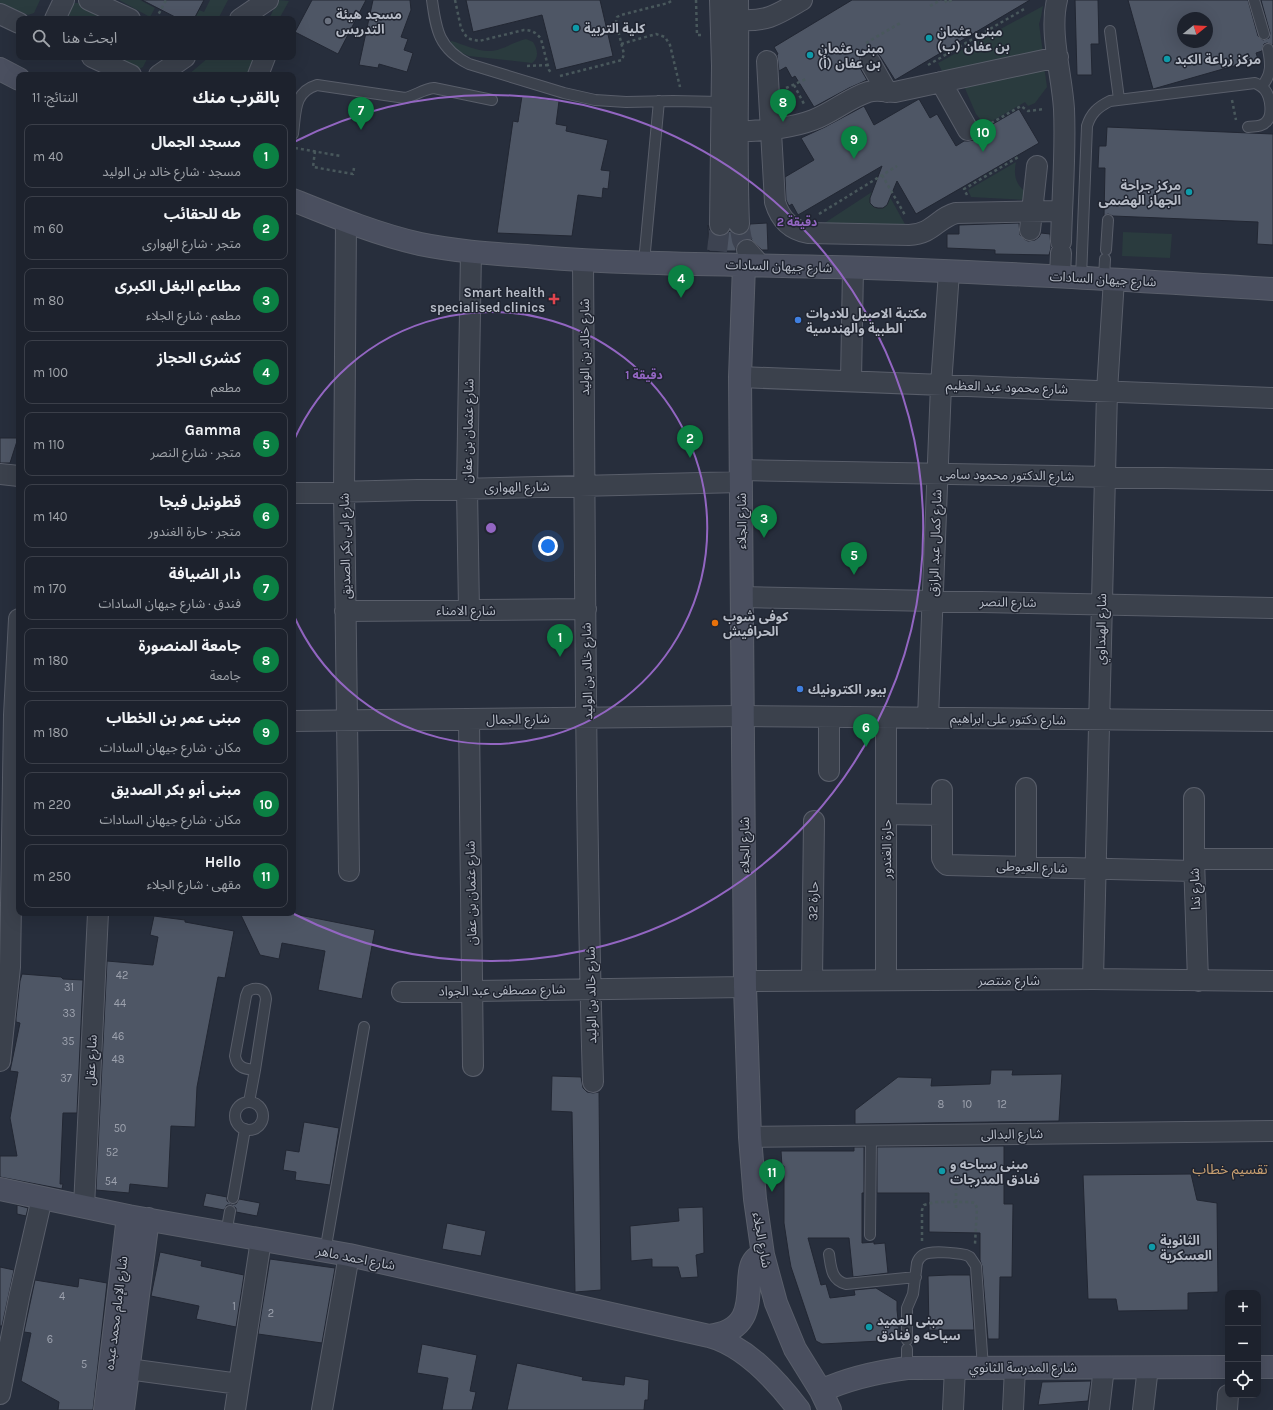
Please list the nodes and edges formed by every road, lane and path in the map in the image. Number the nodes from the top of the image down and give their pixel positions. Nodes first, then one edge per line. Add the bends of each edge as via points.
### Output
1 (64, 0) edge
2 (89, 0) edge
3 (166, 0) edge
4 (268, 0) edge
5 (432, 0) edge
6 (455, 0) edge
7 (673, 0) edge
8 (720, 0) edge
9 (738, 0) edge
10 (802, 0) edge
11 (941, 0) edge
12 (945, 0) edge
13 (952, 0) edge
14 (1057, 0) edge
15 (1254, 0) edge
16 (930, 6) dead end
17 (1026, 8) dead end
18 (0, 14) edge
19 (56, 16) edge
20 (124, 16) edge
21 (158, 16) edge
22 (249, 16) edge
23 (738, 20) junction
24 (16, 22) edge
25 (902, 22) dead end
26 (1110, 31) dead end
27 (1264, 34) dead end
28 (621, 44) junction
29 (1268, 49) dead end
30 (1058, 57) junction
31 (98, 60) edge
32 (181, 60) edge
33 (264, 60) edge
34 (767, 61) dead end
35 (870, 62) joint
36 (1272, 65) edge
37 (730, 66) junction
38 (0, 69) edge
39 (124, 72) edge
40 (163, 72) edge
41 (259, 72) edge
42 (16, 77) edge
43 (934, 84) junction
44 (1262, 86) junction
45 (887, 92) junction
46 (1119, 99) junction
47 (492, 100) dead end
48 (659, 101) junction
49 (684, 101) junction
50 (721, 102) junction
51 (1233, 103) dead end
52 (1046, 109) dead end
53 (296, 111) edge
54 (1236, 120) dead end
55 (1248, 127) dead end
56 (771, 129) junction
57 (968, 130) joint
58 (737, 132) junction
59 (296, 148) edge
60 (315, 151) junction
61 (341, 156) dead end
62 (897, 166) dead end
63 (1037, 166) joint
64 (354, 168) dead end
65 (728, 174) junction
66 (882, 175) junction
67 (296, 201) edge
68 (1062, 211) junction
69 (974, 212) junction
70 (1108, 220) dead end
71 (1031, 221) junction
72 (346, 222) junction
73 (729, 224) tunnel mouth
74 (794, 229) junction
75 (916, 235) junction
76 (472, 252) junction
77 (750, 260) junction
78 (583, 261) junction
79 (644, 262) junction
80 (1107, 267) junction
81 (853, 268) junction
82 (949, 272) junction
83 (1060, 276) junction
84 (1082, 278) junction
85 (1273, 289) edge
86 (740, 377) junction
87 (851, 381) junction
88 (941, 385) junction
89 (1107, 392) junction
90 (1273, 398) edge
91 (0, 474) edge
92 (937, 474) junction
93 (16, 476) edge
94 (741, 476) junction
95 (1105, 477) junction
96 (1273, 480) edge
97 (584, 486) junction
98 (467, 488) junction
99 (344, 491) junction
100 (296, 493) edge
101 (742, 597) junction
102 (933, 601) junction
103 (1102, 604) junction
104 (1273, 608) edge
105 (586, 609) junction
106 (469, 610) junction
107 (345, 611) junction
108 (16, 655) edge
109 (11, 715) edge
110 (743, 716) junction
111 (829, 716) junction
112 (886, 717) junction
113 (587, 718) junction
114 (928, 718) junction
115 (469, 720) junction
116 (1099, 720) junction
117 (296, 721) edge
118 (347, 721) junction
119 (1273, 722) edge
120 (829, 771) dead end
121 (1026, 788) dead end
122 (942, 790) dead end
123 (1194, 798) dead end
124 (886, 814) junction
125 (942, 815) junction
126 (814, 821) dead end
127 (1273, 859) edge
128 (1194, 865) junction
129 (1026, 867) junction
130 (1096, 869) junction
131 (349, 871) dead end
132 (98, 916) edge
133 (5, 966) edge
134 (812, 980) junction
135 (886, 980) junction
136 (1093, 980) junction
137 (1198, 980) junction
138 (1273, 981) edge
139 (745, 984) junction
140 (590, 989) junction
141 (472, 991) junction
142 (402, 992) dead end
143 (364, 1027) dead end
144 (0, 1061) edge
145 (473, 1066) dead end
146 (255, 1070) junction
147 (593, 1082) dead end
148 (249, 1102) junction
149 (245, 1129) junction
150 (1273, 1131) edge
151 (871, 1136) junction
152 (750, 1137) junction
153 (956, 1188) dead end
154 (0, 1189) edge
155 (42, 1198) junction
156 (233, 1198) dead end
157 (956, 1202) junction
158 (84, 1207) junction
159 (956, 1208) dead end
160 (230, 1211) dead end
161 (138, 1218) junction
162 (226, 1234) junction
163 (870, 1235) dead end
164 (261, 1240) junction
165 (325, 1252) junction
166 (829, 1254) dead end
167 (349, 1255) junction
168 (763, 1255) junction
169 (922, 1255) junction
170 (974, 1261) junction
171 (916, 1277) junction
172 (709, 1336) junction
173 (907, 1352) junction
174 (1104, 1367) junction
175 (1148, 1367) junction
176 (1225, 1367) edge
177 (1261, 1367) edge
178 (1273, 1367) edge
179 (955, 1368) junction
180 (983, 1368) junction
181 (1015, 1368) junction
182 (128, 1369) junction
183 (239, 1384) junction
184 (0, 1394) edge
185 (1228, 1398) edge
186 (826, 1401) edge
187 (105, 1410) edge
188 (123, 1410) edge
189 (236, 1410) edge
190 (322, 1410) edge
191 (799, 1410) edge
192 (953, 1410) edge
193 (1013, 1410) edge
194 (1099, 1410) edge
195 (1143, 1410) edge
196 (1227, 1410) edge

1 - 19 street
2 - 20 street
3 - 21 path
4 - 22 street
5 - 48 lane via 435,24 443,44 459,59 469,64 580,97 618,102
6 - 28 path via 461,28 470,39 479,41 524,30 534,32 541,39 549,70 553,75 622,60 624,54
7 - 28 path via 617,17
8 - 37 street
9 - 23 street
10 - 23 street via 772,17 755,21
11 - 16 path
12 - 13 path via 947,3
14 - 30 street via 1055,21
15 - 27 lane
17 - 43 path via 929,64 925,73
18 - 24 street
23 - 37 street
25 - 35 path via 861,46
26 - 46 lane
28 - 49 path via 656,34 665,37 670,45
29 - 36 lane
30 - 43 street
30 - 68 street via 1064,110
31 - 39 street
32 - 40 street
33 - 41 street
34 - 56 street
35 - 45 street
36 - 44 lane via 1269,76
37 - 50 street
37 - 58 street
38 - 42 main road
43 - 45 street
43 - 57 street
44 - 46 lane via 1248,83
44 - 55 lane via 1269,98 1270,118 1262,125
45 - 56 street via 868,92 825,116 788,127
46 - 84 lane via 1102,104 1095,110 1087,126
47 - 53 lane via 434,88 405,98 317,85 304,91
48 - 49 lane
48 - 79 lane
49 - 50 lane
50 - 65 street
51 - 54 path
52 - 57 path via 1028,111 1024,106 1020,106 971,135
56 - 58 street
56 - 74 street via 775,202 784,220
58 - 65 street
59 - 60 path
60 - 61 path
60 - 64 path via 313,167 353,174
62 - 66 path
63 - 69 path via 1031,156 1023,154 964,189
63 - 71 street
65 - 73 street
66 - 74 path
66 - 75 path
67 - 72 main road, شارع جيهان السادات
68 - 71 street
68 - 83 street
69 - 71 street
69 - 75 street via 951,214 928,231
70 - 80 lane
72 - 76 main road, شارع جيهان السادات via 395,238
72 - 99 street, شارع ابى بكر الصديق
74 - 75 street via 808,233
76 - 78 main road, شارع جيهان السادات
76 - 98 street, شارع عثمان بن عفان
77 - 79 main road, شارع جيهان السادات via 710,257
77 - 81 main road, شارع جيهان السادات
77 - 86 main road, شارع الجلاء
78 - 79 main road, شارع جيهان السادات
78 - 97 street, شارع خالد بن الوليد
80 - 84 main road, شارع جيهان السادات
80 - 85 main road, شارع جيهان السادات
80 - 89 street, شارع الهنداوي
81 - 82 main road, شارع جيهان السادات
81 - 87 street
82 - 83 main road, شارع جيهان السادات
82 - 88 street, شارع كمال عبد الرازق
83 - 84 main road, شارع جيهان السادات
86 - 87 street, شارع محمود عبد العظيم
86 - 94 main road, شارع الجلاء
87 - 88 street, شارع محمود عبد العظيم
88 - 89 street, شارع محمود عبد العظيم
88 - 92 street, شارع كمال عبد الرازق
89 - 90 street, شارع محمود عبد العظيم
89 - 95 street, شارع الهنداوي
91 - 93 street
92 - 94 street, شارع الدكتور محمود سامى
92 - 95 street, شارع الدكتور محمود سامى
92 - 102 street, شارع كمال عبد الرازق
94 - 97 street, شارع الهوارى
94 - 101 main road, شارع الجلاء
95 - 96 street, شارع الدكتور محمود سامى
95 - 103 street, شارع الهنداوي
97 - 98 street, شارع الهوارى
97 - 105 street, شارع خالد بن الوليد
98 - 99 street, شارع الهوارى
98 - 106 street, شارع عثمان بن عفان
99 - 100 street, شارع الهوارى
99 - 107 street, شارع ابى بكر الصديق
101 - 102 street, شارع النصر
101 - 110 main road, شارع الجلاء
102 - 103 street, شارع النصر
102 - 114 street, شارع كمال عبد الرازق
103 - 104 street, شارع النصر
103 - 116 street, شارع الهنداوي
105 - 106 street, شارع الامناء
105 - 113 street, شارع خالد بن الوليد
106 - 107 street, شارع الامناء
107 - 118 street, شارع ابى بكر الصديق
108 - 109 street
109 - 133 street
110 - 111 street, شارع دكتور على ابراهيم
110 - 113 street, شارع الجمال
110 - 139 main road, شارع الجلاء
111 - 112 street, شارع دكتور على ابراهيم
111 - 120 street
112 - 114 street, شارع دكتور على ابراهيم
112 - 124 street, حارة الغندور
113 - 115 street, شارع الجمال
113 - 140 street, شارع خالد بن الوليد
114 - 116 street, شارع دكتور على ابراهيم
115 - 118 street, شارع الجمال
115 - 141 street, شارع عثمان بن عفان
116 - 119 street, شارع دكتور على ابراهيم
116 - 130 street, شارع الهنداوي
117 - 118 street, شارع الجمال
118 - 131 street, شارع ابى بكر الصديق
121 - 129 street
122 - 125 street, شارع العيوطى
123 - 128 street, شارع ندا
124 - 125 street
124 - 135 street, حارة الغندور
125 - 129 street, شارع العيوطى via 942,858 947,865
126 - 134 street, حارة 32
127 - 128 street, شارع العيوطى
128 - 130 street, شارع العيوطى
128 - 137 street, شارع ندا
129 - 130 street, شارع العيوطى
130 - 136 street, شارع الهنداوي
132 - 158 street, شارع عقل
133 - 144 street
134 - 135 street, شارع منتصر
134 - 139 street, شارع منتصر
135 - 136 street, شارع منتصر
136 - 137 street, شارع منتصر
137 - 138 street, شارع منتصر
139 - 140 street, شارع مصطفى عبد الجواد
139 - 152 main road, شارع الجلاء
140 - 141 street, شارع مصطفى عبد الجواد
140 - 147 street, شارع خالد بن الوليد
141 - 142 street, شارع مصطفى عبد الجواد
141 - 145 street, شارع عثمان بن عفان
143 - 165 lane
146 - 146 lane via 266,999 266,994 258,989 248,991 246,996 235,1056 241,1067
146 - 148 lane
148 - 149 lane via 239,1106 236,1111 236,1122
148 - 149 lane via 260,1107 262,1118 256,1127
149 - 156 lane
150 - 151 street, شارع البدالى
151 - 152 street, شارع البدالى
151 - 163 lane
152 - 168 main road, شارع الجلاء
153 - 157 path
154 - 155 main road, شارع احمد ماهر
155 - 158 main road, شارع احمد ماهر
155 - 184 street
157 - 159 path
157 - 169 path via 924,1205
157 - 170 path via 973,1202 976,1205
158 - 161 main road, شارع احمد ماهر
160 - 162 lane
161 - 162 main road, شارع احمد ماهر
161 - 182 main road, شارع الإمام محمد عبده
161 - 187 main road, شارع الإمام محمد عبده
162 - 164 main road, شارع احمد ماهر
164 - 165 main road, شارع احمد ماهر
164 - 183 street
165 - 167 main road, شارع احمد ماهر
166 - 171 lane via 833,1276 841,1283
167 - 172 main road, شارع احمد ماهر
167 - 190 street
168 - 172 main road, شارع احمد ماهر via 755,1258 751,1266 747,1307 741,1321 727,1332
168 - 186 main road, شارع الجلاء via 776,1303 795,1349
169 - 170 lane via 960,1254
169 - 171 lane via 917,1263
170 - 180 lane via 977,1271
171 - 173 lane via 914,1294 907,1308
172 - 191 main road, شارع احمد ماهر via 733,1345 770,1376
173 - 179 main road, شارع المدرسة الثانوي
173 - 186 main road, شارع المدرسة الثانوي via 885,1371 837,1384
174 - 175 main road, شارع المدرسة الثانوي
174 - 181 main road, شارع المدرسة الثانوي
174 - 194 street
175 - 176 main road, شارع المدرسة الثانوي
175 - 195 street
177 - 178 main road
179 - 180 main road, شارع المدرسة الثانوي
179 - 192 street
180 - 181 main road, شارع المدرسة الثانوي
181 - 193 street
182 - 183 street
182 - 188 main road, شارع الإمام محمد عبده
183 - 189 street
185 - 196 street

